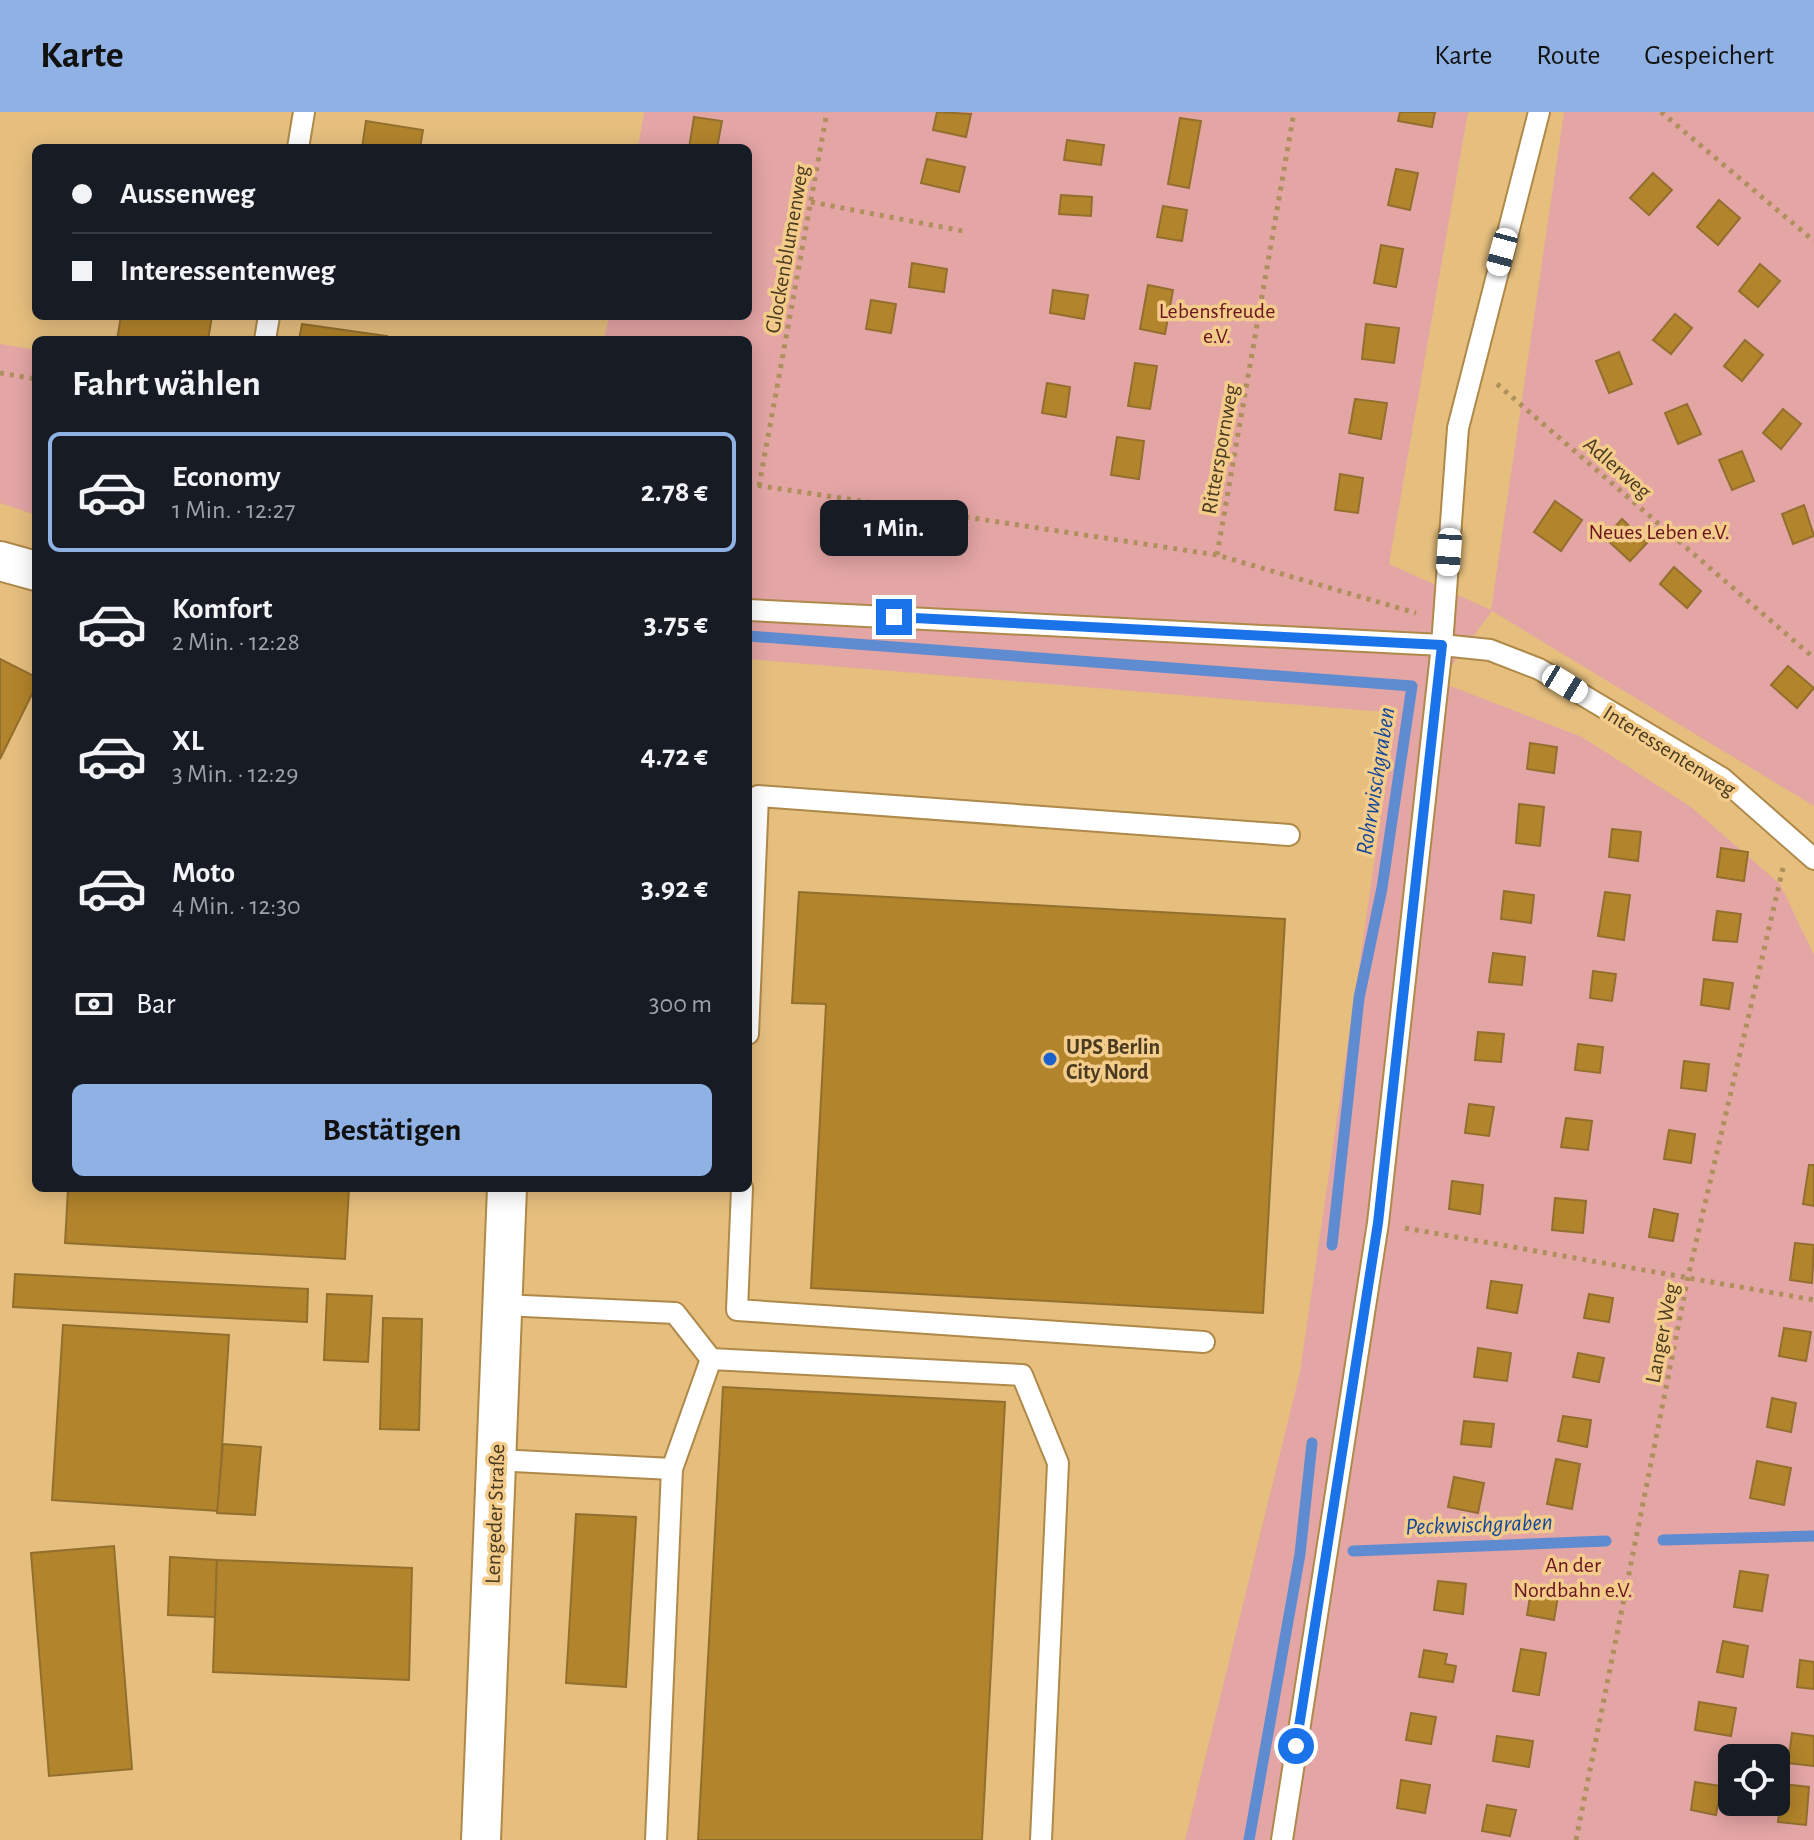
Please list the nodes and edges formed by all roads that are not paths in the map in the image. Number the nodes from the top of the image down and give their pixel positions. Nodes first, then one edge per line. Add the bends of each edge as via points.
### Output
1 (304, 112) edge
2 (1539, 112) edge
3 (299, 144) edge
4 (0, 561) edge
5 (32, 570) edge
6 (752, 610) edge
7 (1442, 645) junction
8 (752, 814) edge
9 (1289, 835) dead end
10 (1814, 859) edge
11 (507, 1192) edge
12 (742, 1192) edge
13 (503, 1305) junction
14 (1204, 1342) dead end
15 (711, 1359) junction
16 (496, 1460) junction
17 (672, 1469) junction
18 (481, 1840) edge
19 (656, 1840) edge
20 (1041, 1840) edge
21 (1282, 1840) edge

1 - 3 lane
2 - 7 lane via 1458,428
4 - 5 street
6 - 7 lane, Interessentenweg
7 - 10 lane, Interessentenweg via 1490,650 1539,669 1722,778
7 - 21 lane via 1378,1223
8 - 9 lane via 758,796
11 - 13 street, Lengeder Straße
12 - 14 lane via 737,1310
13 - 15 lane via 675,1313
13 - 16 street, Lengeder Straße
15 - 17 lane
15 - 20 lane via 1022,1375 1058,1463
16 - 17 lane
16 - 18 street, Lengeder Straße
17 - 19 lane

